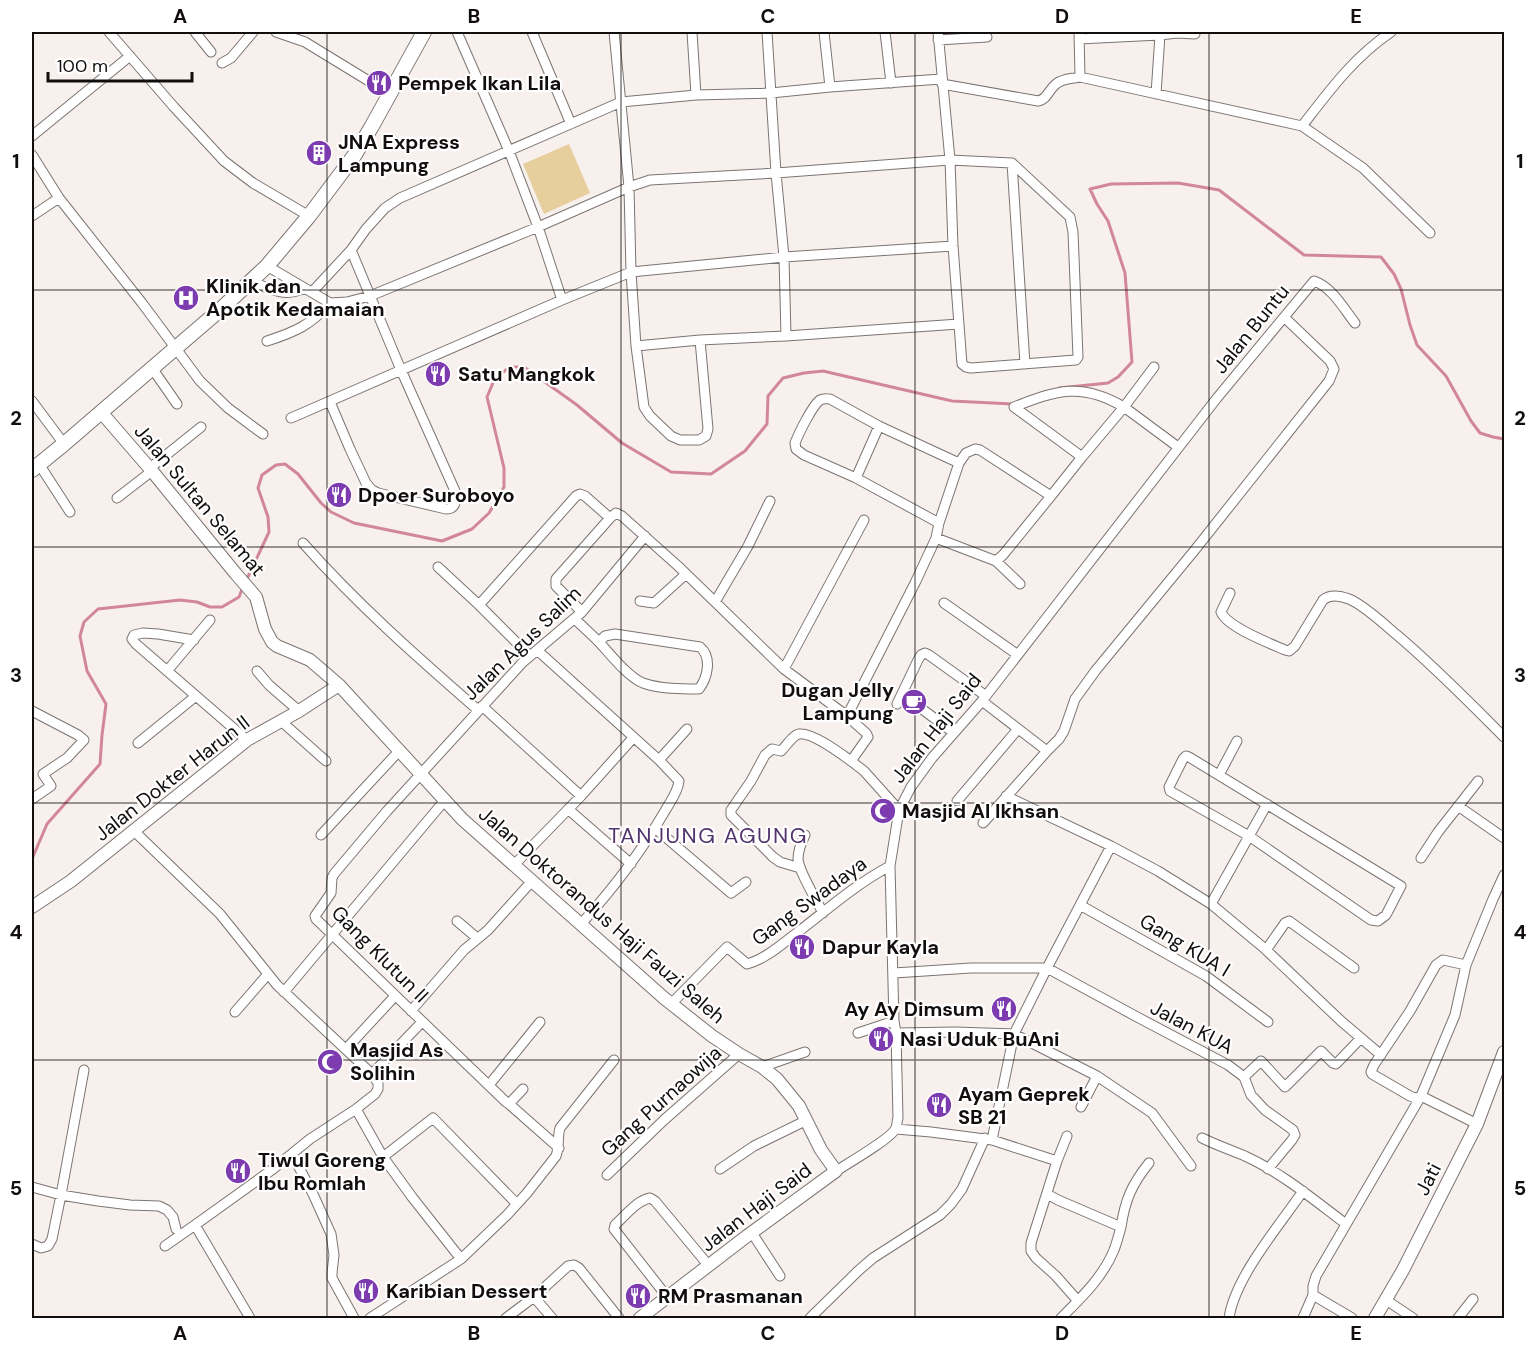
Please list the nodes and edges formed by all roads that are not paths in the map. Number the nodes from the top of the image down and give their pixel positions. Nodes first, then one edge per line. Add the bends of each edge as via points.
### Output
1 (109, 32) edge
2 (195, 32) edge
3 (253, 32) edge
4 (276, 32) edge
5 (424, 32) edge
6 (457, 32) edge
7 (532, 32) edge
8 (614, 32) edge
9 (692, 32) edge
10 (767, 32) edge
11 (824, 32) edge
12 (885, 32) edge
13 (1391, 32) edge
14 (1195, 34) dead end
15 (1079, 35) edge
16 (1160, 35) junction
17 (938, 36) edge
18 (306, 37) edge
19 (987, 37) dead end
20 (211, 52) dead end
21 (130, 56) junction
22 (222, 63) dead end
23 (1080, 78) junction
24 (942, 82) junction
25 (891, 83) junction
26 (830, 87) junction
27 (771, 93) junction
28 (390, 94) junction
29 (1156, 94) junction
30 (696, 95) junction
31 (621, 102) junction
32 (571, 124) junction
33 (1302, 126) junction
34 (32, 136) edge
35 (509, 151) junction
36 (32, 155) edge
37 (950, 160) junction
38 (1012, 163) junction
39 (776, 173) junction
40 (629, 187) junction
41 (59, 198) junction
42 (32, 216) edge
43 (309, 216) junction
44 (538, 227) junction
45 (1430, 232) dead end
46 (953, 246) junction
47 (351, 250) junction
48 (784, 257) junction
49 (267, 266) junction
50 (632, 272) junction
51 (251, 281) junction
52 (308, 290) junction
53 (370, 296) junction
54 (562, 300) junction
55 (330, 303) junction
56 (1284, 316) junction
57 (1355, 323) dead end
58 (959, 324) junction
59 (786, 336) junction
60 (700, 340) junction
61 (267, 341) dead end
62 (636, 346) junction
63 (174, 348) junction
64 (1025, 364) junction
65 (1154, 367) dead end
66 (152, 368) junction
67 (401, 370) junction
68 (32, 401) edge
69 (330, 402) junction
70 (177, 404) dead end
71 (1124, 407) junction
72 (101, 412) junction
73 (291, 418) dead end
74 (879, 426) junction
75 (201, 427) dead end
76 (263, 434) dead end
77 (64, 444) junction
78 (1178, 447) junction
79 (1082, 457) junction
80 (959, 463) junction
81 (35, 467) edge
82 (151, 469) junction
83 (856, 478) junction
84 (1051, 496) junction
85 (117, 498) dead end
86 (770, 501) dead end
87 (70, 512) dead end
88 (610, 518) junction
89 (864, 520) dead end
90 (939, 523) junction
91 (645, 536) junction
92 (936, 538) junction
93 (303, 543) dead end
94 (996, 561) junction
95 (438, 567) dead end
96 (686, 574) junction
97 (1020, 584) dead end
98 (1230, 593) dead end
99 (640, 601) dead end
100 (715, 602) junction
101 (944, 603) dead end
102 (479, 605) junction
103 (579, 616) junction
104 (210, 620) dead end
105 (194, 639) junction
106 (599, 642) junction
107 (533, 653) junction
108 (1018, 655) junction
109 (784, 669) junction
110 (167, 671) junction
111 (257, 671) dead end
112 (339, 685) junction
113 (196, 696) junction
114 (984, 699) junction
115 (897, 704) dead end
116 (918, 706) dead end
117 (480, 708) junction
118 (32, 711) edge
119 (299, 711) junction
120 (847, 716) junction
121 (281, 721) junction
122 (687, 729) dead end
123 (1018, 729) junction
124 (954, 733) junction
125 (1504, 737) edge
126 (633, 738) junction
127 (247, 740) junction
128 (1237, 741) dead end
129 (138, 743) dead end
130 (400, 750) junction
131 (1047, 751) junction
132 (659, 760) junction
133 (326, 761) dead end
134 (851, 761) junction
135 (421, 773) junction
136 (1219, 774) junction
137 (1478, 781) dead end
138 (581, 796) junction
139 (1006, 796) junction
140 (32, 799) edge
141 (445, 800) junction
142 (957, 801) dead end
143 (1267, 804) junction
144 (1458, 806) junction
145 (568, 809) junction
146 (899, 810) junction
147 (983, 823) dead end
148 (655, 828) junction
149 (134, 831) junction
150 (321, 834) dead end
151 (805, 835) dead end
152 (1249, 836) junction
153 (1504, 838) edge
154 (1111, 846) junction
155 (1421, 858) dead end
156 (630, 864) junction
157 (514, 865) junction
158 (890, 866) junction
159 (800, 868) junction
160 (1504, 875) edge
161 (532, 882) junction
162 (746, 882) dead end
163 (1211, 904) junction
164 (1080, 905) junction
165 (32, 907) edge
166 (823, 913) junction
167 (457, 921) dead end
168 (581, 924) junction
169 (333, 935) junction
170 (477, 939) junction
171 (1266, 950) junction
172 (1466, 965) junction
173 (1047, 968) junction
174 (1354, 968) dead end
175 (894, 973) junction
176 (268, 974) junction
177 (284, 992) junction
178 (395, 996) junction
179 (671, 1004) junction
180 (411, 1011) junction
181 (235, 1012) dead end
182 (894, 1021) junction
183 (422, 1022) junction
184 (540, 1022) dead end
185 (1268, 1022) dead end
186 (858, 1033) dead end
187 (896, 1033) junction
188 (1014, 1034) junction
189 (1361, 1038) junction
190 (346, 1049) junction
191 (805, 1052) dead end
192 (1504, 1052) edge
193 (739, 1054) junction
194 (1380, 1055) junction
195 (614, 1060) dead end
196 (762, 1067) junction
197 (84, 1070) dead end
198 (372, 1074) junction
199 (1097, 1076) junction
200 (1244, 1077) junction
201 (489, 1085) junction
202 (523, 1089) dead end
203 (1421, 1096) junction
204 (509, 1104) junction
205 (1081, 1107) dead end
206 (356, 1109) junction
207 (805, 1121) junction
208 (1477, 1124) junction
209 (896, 1129) junction
210 (1067, 1136) dead end
211 (1202, 1138) dead end
212 (988, 1139) junction
213 (559, 1148) junction
214 (292, 1154) junction
215 (383, 1157) junction
216 (1057, 1161) junction
217 (1149, 1163) dead end
218 (1191, 1166) dead end
219 (720, 1168) dead end
220 (1268, 1169) junction
221 (836, 1172) junction
222 (607, 1174) dead end
223 (32, 1187) edge
224 (1303, 1191) junction
225 (1047, 1194) junction
226 (61, 1196) junction
227 (517, 1204) junction
228 (1346, 1224) junction
229 (195, 1225) junction
230 (1121, 1227) junction
231 (176, 1229) dead end
232 (752, 1233) junction
233 (32, 1244) edge
234 (165, 1246) dead end
235 (461, 1259) junction
236 (710, 1266) junction
237 (780, 1276) dead end
238 (1313, 1295) junction
239 (534, 1297) junction
240 (668, 1298) junction
241 (1473, 1299) dead end
242 (1386, 1300) junction
243 (1078, 1301) junction
244 (250, 1318) edge
245 (354, 1318) edge
246 (370, 1318) edge
247 (506, 1318) edge
248 (552, 1318) edge
249 (619, 1318) edge
250 (640, 1318) edge
251 (810, 1318) edge
252 (1061, 1318) edge
253 (1229, 1318) edge
254 (1303, 1318) edge
255 (1352, 1318) edge
256 (1375, 1318) edge
257 (1413, 1318) edge
258 (1458, 1318) edge

1 - 21 street
2 - 20 street
3 - 22 street
4 - 18 street
5 - 28 main road
6 - 35 street
7 - 32 street
8 - 31 street
9 - 30 street
10 - 27 street
11 - 26 street
12 - 25 street
13 - 33 street via 1335,82
14 - 16 street
15 - 16 street
15 - 23 street
16 - 29 street
17 - 19 street
17 - 24 street
18 - 28 street
21 - 34 street
21 - 43 street via 224,161
23 - 24 street via 1056,83 1042,100
23 - 29 street
24 - 25 street
24 - 37 street
25 - 26 street
26 - 27 street
27 - 30 street
27 - 39 street
28 - 43 main road via 354,156
29 - 33 street
30 - 31 street
31 - 32 street
31 - 40 street
32 - 35 street
33 - 45 street via 1363,168
35 - 44 street
35 - 47 street via 399,198 385,208
36 - 41 street
37 - 38 street
37 - 39 street
37 - 46 street
38 - 64 street
38 - 64 street via 1070,217 1073,232 1078,359
39 - 40 street via 650,180
39 - 48 street
40 - 44 street
40 - 50 street
41 - 42 street
41 - 63 street
43 - 49 main road
44 - 53 street
44 - 54 street
46 - 48 street
46 - 58 street
47 - 52 street
47 - 53 street
48 - 50 street
48 - 59 street
49 - 51 main road
49 - 52 street
50 - 54 street
50 - 62 street
51 - 52 street via 288,293
51 - 63 main road
52 - 55 street
53 - 55 street
53 - 67 street
54 - 67 street
55 - 61 street via 311,322
56 - 57 street, Jalan Buntu via 1314,281 1333,294
56 - 78 street, Jalan Buntu
56 - 131 street via 1330,361 1334,369 1329,381 1096,670 1075,699 1064,731
58 - 59 street
58 - 64 street via 964,366
59 - 60 street
60 - 62 street
60 - 62 street via 708,429 699,440 670,436 650,416 644,407
63 - 66 main road
63 - 76 street via 200,381
65 - 71 street
66 - 70 street
66 - 72 main road
67 - 69 street
67 - 69 street via 455,491 456,500 450,509 372,490
68 - 77 street
69 - 73 street
71 - 78 street
71 - 79 street
71 - 79 street via 1094,393 1062,391 1014,407
72 - 77 main road
72 - 82 street, Jalan Sultan Selamat
74 - 80 street
74 - 83 street
74 - 83 street via 824,399 816,404 795,443 804,455
75 - 82 street
77 - 81 main road
78 - 108 street, Jalan Haji Said
79 - 84 street
80 - 84 street via 966,453 980,450
80 - 90 street
81 - 87 street
82 - 85 street
82 - 112 street, Jalan Sultan Selamat via 256,597 272,642 310,660
83 - 90 street
84 - 94 street
86 - 100 street
88 - 91 street via 616,513
88 - 102 street via 585,495 576,496
88 - 103 street via 556,579 555,586
89 - 109 street
90 - 92 street
91 - 96 street
91 - 103 street, Jalan Agus Salim
92 - 94 street
92 - 120 street
93 - 117 street via 426,665
94 - 97 street
95 - 102 street
96 - 99 street via 654,603
96 - 100 street
98 - 125 street via 1221,612 1224,619 1289,651 1323,600 1334,596 1350,599 1412,648
100 - 109 street
101 - 108 street
102 - 107 street
103 - 106 street
103 - 107 street, Jalan Agus Salim
104 - 105 street
105 - 110 street
105 - 110 street via 150,633 134,635 133,642
106 - 106 street via 615,634 700,647 708,664 703,684 699,689 691,689 642,682
107 - 117 street, Jalan Agus Salim
107 - 126 street
108 - 114 street, Jalan Haji Said
109 - 120 street
110 - 113 street
111 - 119 street
112 - 119 street, Jalan Dokter Harun II
112 - 130 street, Jalan Doktorandus Haji Fauzi Saleh
113 - 127 street
113 - 129 street
114 - 115 street via 925,653
114 - 123 street
114 - 124 street, Jalan Haji Said
116 - 124 street
117 - 135 street, Jalan Agus Salim
117 - 138 street
118 - 140 street via 84,740 67,758 43,774 51,786
119 - 121 street, Jalan Dokter Harun II
120 - 134 street via 868,737
121 - 127 street, Jalan Dokter Harun II
121 - 133 street
122 - 132 street
123 - 131 street
123 - 142 street
124 - 146 street, Jalan Haji Said via 916,779
126 - 132 street
126 - 138 street
127 - 149 street, Jalan Dokter Harun II
128 - 136 street
130 - 135 street, Jalan Doktorandus Haji Fauzi Saleh
130 - 150 street
131 - 139 street
132 - 148 street via 679,781 679,786
134 - 146 street
134 - 159 street via 811,736 796,735 782,751 772,748 765,755 731,810 731,815 772,857
135 - 141 street, Jalan Doktorandus Haji Fauzi Saleh
135 - 169 street, Gang Klutun II via 334,874 331,893 315,916
136 - 143 street
136 - 152 street via 1186,756 1169,787
137 - 144 street
138 - 145 street
139 - 147 street
139 - 154 street
141 - 157 street, Jalan Doktorandus Haji Fauzi Saleh
141 - 169 street
143 - 152 street
143 - 152 street via 1401,886 1386,915 1378,921 1371,920
144 - 153 street
144 - 155 street
145 - 156 street
145 - 157 street
146 - 158 street, Jalan Haji Said
148 - 156 street
148 - 162 street via 731,893
149 - 165 street, Jalan Dokter Harun II
149 - 176 street via 220,914
151 - 159 street via 799,851
152 - 163 street
154 - 163 street
154 - 164 street
156 - 168 street
157 - 161 street, Jalan Doktorandus Haji Fauzi Saleh
158 - 166 street, Gang Swadaya
158 - 175 street, Jalan Haji Said
159 - 166 street
160 - 172 street
161 - 168 street, Jalan Doktorandus Haji Fauzi Saleh
161 - 170 street
163 - 171 street
164 - 173 street
164 - 185 street, Gang KUA I via 1206,976
166 - 179 street, Gang Swadaya via 756,962 747,964 727,947
167 - 170 street
168 - 179 street, Jalan Doktorandus Haji Fauzi Saleh
169 - 177 street
169 - 178 street, Gang Klutun II
170 - 180 street
171 - 174 street via 1289,921
171 - 189 street
172 - 194 street via 1438,962
172 - 203 street via 1455,1015
173 - 175 street
173 - 188 street
173 - 200 street, Jalan KUA
175 - 182 street, Jalan Haji Said
176 - 177 street
176 - 181 street
177 - 190 street
178 - 180 street, Gang Klutun II
178 - 190 street
179 - 193 street, Jalan Doktorandus Haji Fauzi Saleh
180 - 183 street, Gang Klutun II
182 - 186 street
182 - 187 street, Jalan Haji Said
183 - 198 street
183 - 201 street, Gang Klutun II
184 - 201 street
187 - 188 street
187 - 209 street, Jalan Haji Said
188 - 199 street
188 - 212 street
189 - 194 street
189 - 200 street via 1336,1064 1321,1051 1285,1087 1261,1061
190 - 198 street
191 - 196 street
192 - 208 street, Jati
193 - 196 street, Jalan Doktorandus Haji Fauzi Saleh
193 - 222 street, Gang Purnaowija
194 - 203 street via 1372,1074 1410,1096
195 - 213 street via 560,1128
196 - 207 street, Jalan Doktorandus Haji Fauzi Saleh via 788,1091
197 - 226 street
198 - 206 street via 378,1089
199 - 205 street
199 - 218 street via 1152,1113
200 - 220 street, Jalan KUA via 1251,1095 1295,1135
201 - 204 street, Gang Klutun II
202 - 204 street
203 - 208 street
203 - 228 street
204 - 213 street, Gang Klutun II
206 - 214 street
206 - 215 street
207 - 219 street
207 - 221 street, Jalan Doktorandus Haji Fauzi Saleh
208 - 242 street, Jati
209 - 212 street
209 - 221 street, Jalan Haji Said
210 - 216 street
211 - 220 street
212 - 216 street
212 - 251 street via 951,1204 873,1258
213 - 227 street
214 - 229 street
214 - 245 street via 331,1234 332,1278
215 - 227 street via 433,1118
215 - 235 street
216 - 225 street
217 - 230 street via 1136,1178
220 - 224 street
221 - 232 street, Jalan Haji Said
223 - 226 street
224 - 228 street
224 - 253 street via 1251,1264
225 - 230 street
225 - 243 street via 1031,1251
226 - 231 street via 159,1206 173,1217
226 - 233 street via 48,1246
227 - 235 street
228 - 238 street via 1316,1276
229 - 234 street
229 - 244 street
230 - 243 street via 1114,1251
232 - 236 street, Jalan Haji Said
232 - 237 street
235 - 246 street
236 - 240 street, Jalan Haji Said
236 - 240 street via 655,1201 645,1199 635,1206 614,1229
238 - 254 street
238 - 255 street
239 - 247 street
239 - 248 street
239 - 249 street via 574,1265
240 - 250 street, Jalan Haji Said
241 - 258 street
242 - 256 street, Jati
242 - 257 street
243 - 252 street

